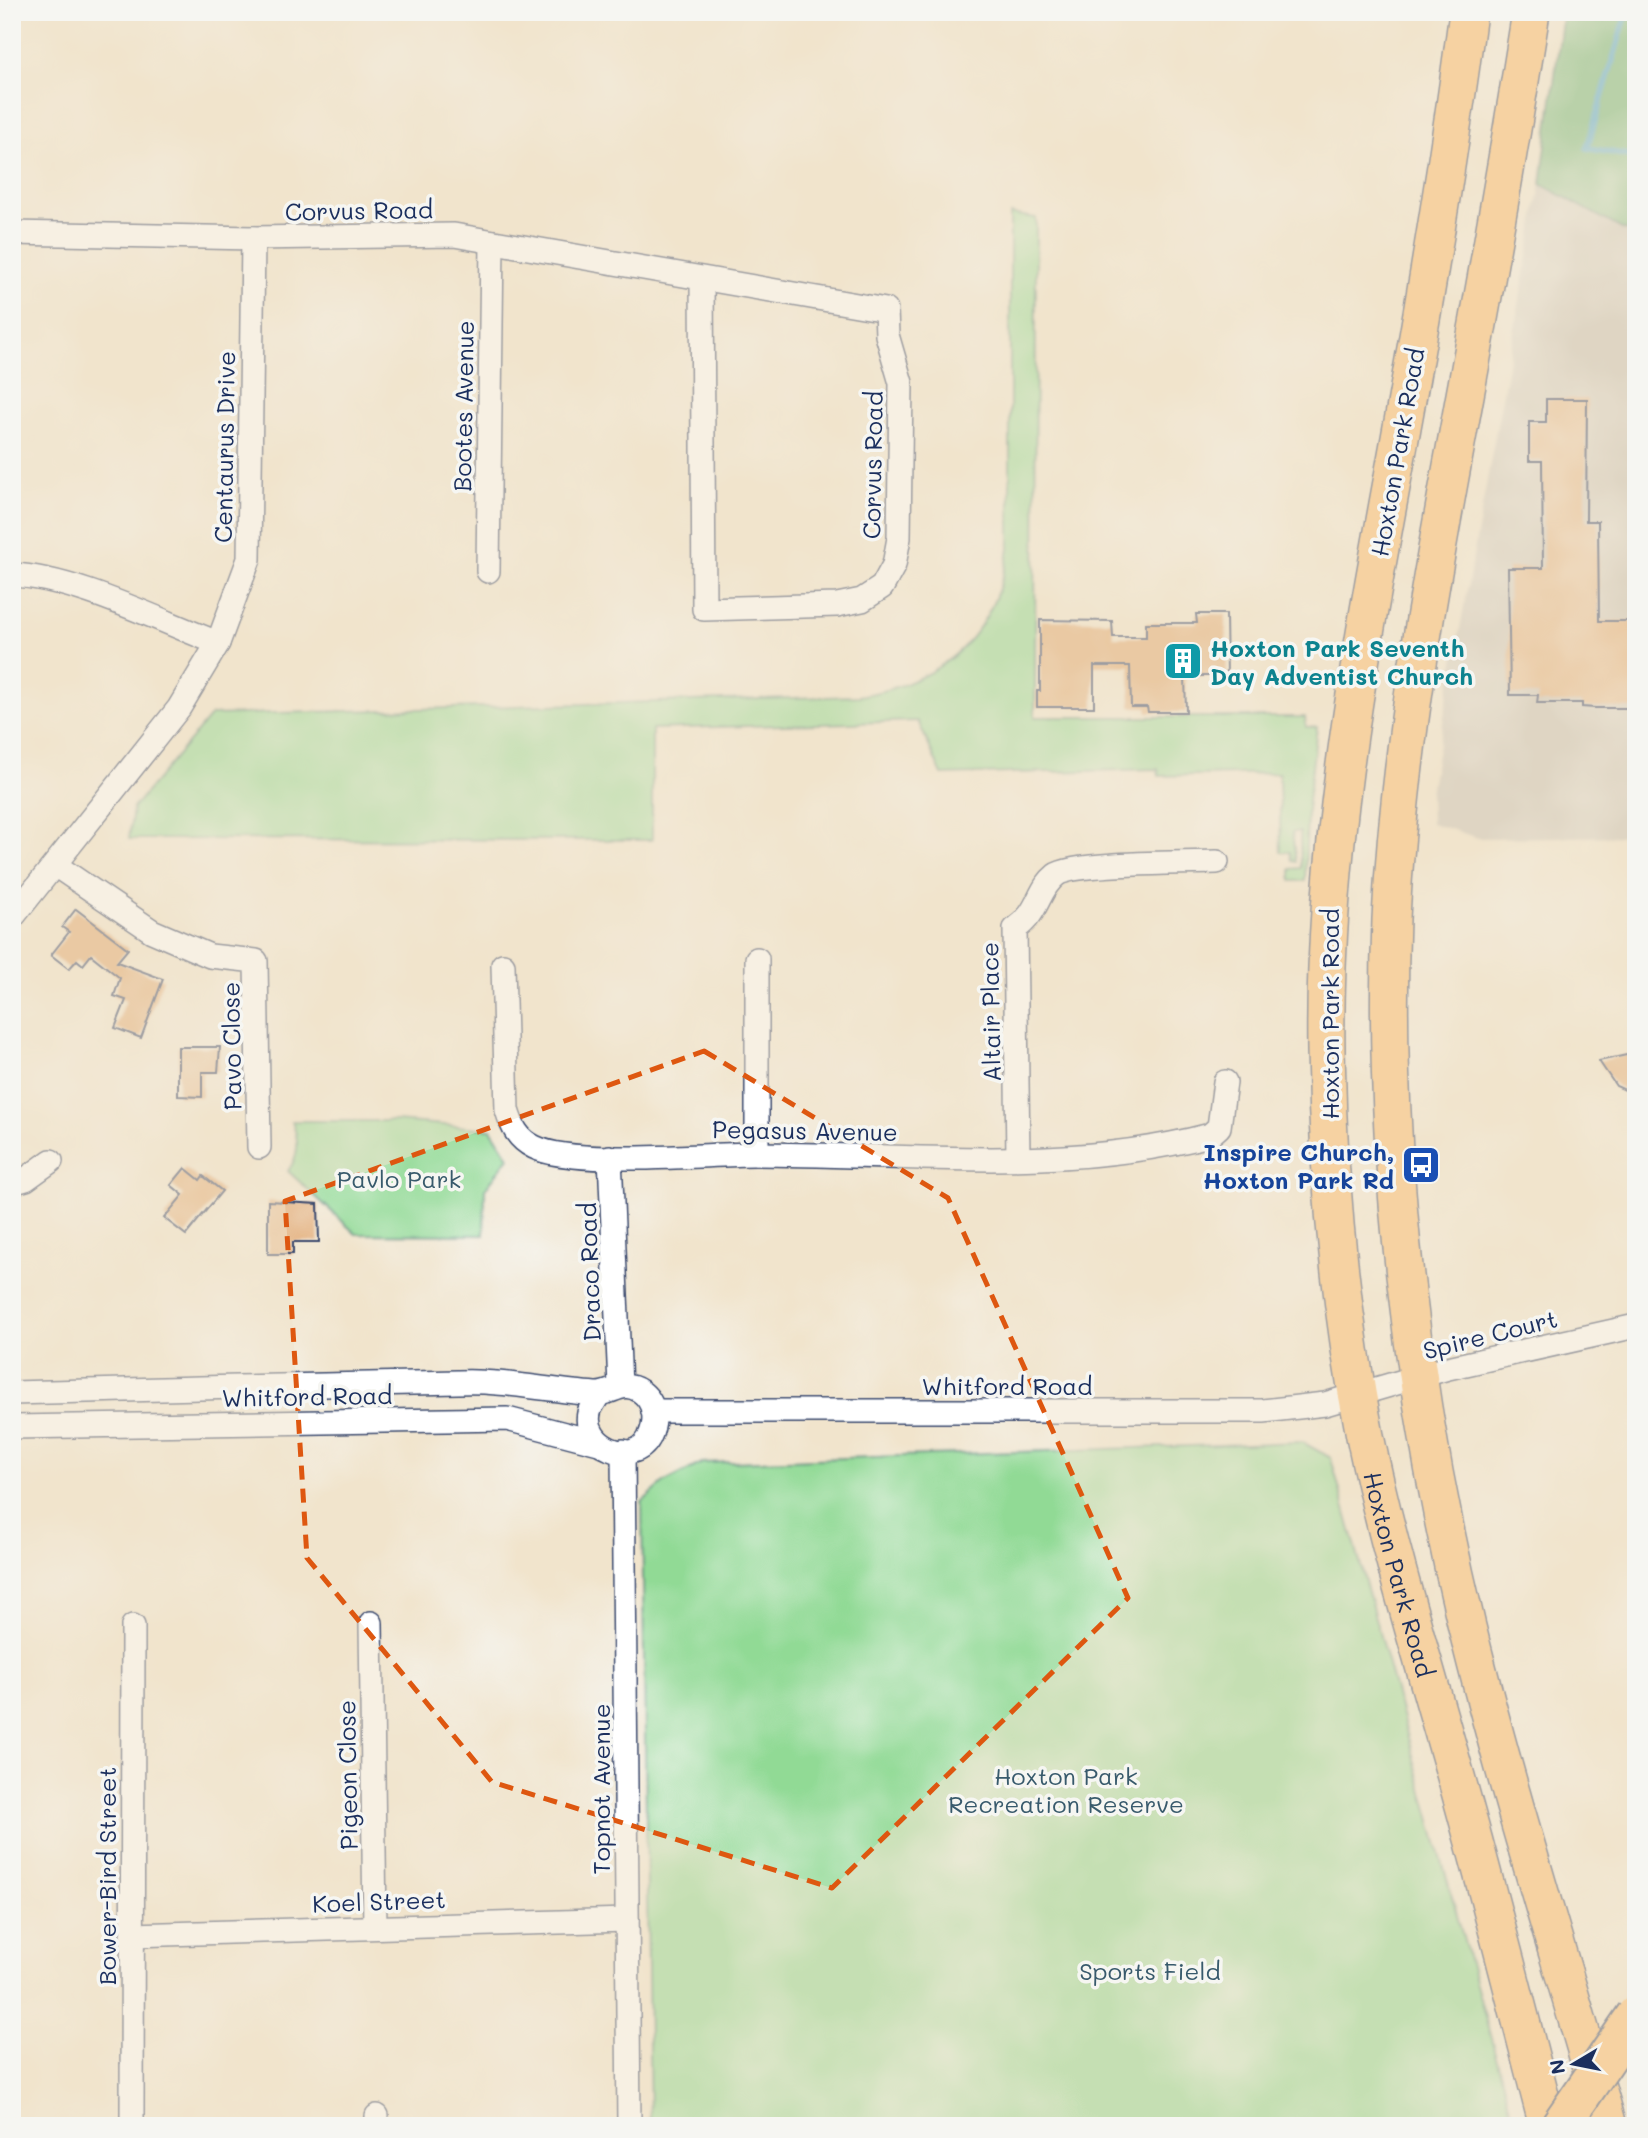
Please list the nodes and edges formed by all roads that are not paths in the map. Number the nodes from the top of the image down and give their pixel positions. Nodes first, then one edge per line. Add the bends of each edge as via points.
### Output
1 (1468, 12) edge
2 (1531, 12) edge
3 (12, 233) edge
4 (253, 238) junction
5 (492, 242) junction
6 (702, 279) junction
7 (488, 570) dead end
8 (12, 575) edge
9 (218, 643) junction
10 (1217, 862) dead end
11 (55, 865) junction
12 (12, 918) edge
13 (757, 959) dead end
14 (503, 965) dead end
15 (1224, 1082) dead end
16 (259, 1147) dead end
17 (757, 1154) junction
18 (610, 1157) junction
19 (1018, 1157) junction
20 (51, 1161) dead end
21 (12, 1183) edge
22 (1636, 1326) edge
23 (1418, 1378) junction
24 (610, 1390) junction
25 (12, 1393) edge
26 (1358, 1396) junction
27 (653, 1411) junction
28 (12, 1427) edge
29 (599, 1443) junction
30 (623, 1451) junction
31 (371, 1623) dead end
32 (133, 1626) dead end
33 (627, 1920) junction
34 (375, 1927) junction
35 (132, 1935) junction
36 (1636, 2015) edge
37 (132, 2126) edge
38 (629, 2126) edge
39 (1548, 2126) edge
40 (1560, 2126) edge
41 (1608, 2126) edge

1 - 26 main road, Hoxton Park Road via 1408,396 1359,662 1335,834 1327,978 1329,1151
2 - 23 main road via 1417,653 1399,808 1391,921 1394,1147
3 - 4 street, Corvus Road
4 - 5 street, Corvus Road via 454,235
4 - 9 street, Centaurus Drive via 249,559
5 - 6 street, Corvus Road
5 - 7 street, Bootes Avenue
6 - 6 street, Corvus Road via 704,609 837,605 862,600 882,587 894,565 900,537 901,383 887,335 886,310
8 - 9 street via 65,584
9 - 11 street, Centaurus Drive via 179,708
10 - 19 street, Altair Place via 1058,873 1044,888 1033,914 1015,929
11 - 12 street, Centaurus Drive
11 - 16 street, Pavo Close via 152,931 210,956 256,961
13 - 17 street
14 - 18 street, Pegasus Avenue via 505,1091 511,1126 535,1148
15 - 19 street, Pegasus Avenue via 1219,1127 1210,1135 1126,1152
17 - 18 street, Pegasus Avenue
17 - 19 street, Pegasus Avenue via 876,1159
18 - 24 street, Draco Road
20 - 21 street
22 - 23 street, Spire Court
23 - 26 street, Spire Court
23 - 41 main road via 1466,1624
24 - 25 street, Whitford Road via 474,1381
24 - 27 street via 641,1392
24 - 29 street via 589,1413
26 - 27 street, Whitford Road via 1263,1411
26 - 39 main road, Hoxton Park Road via 1416,1644 1460,1790
27 - 30 street via 655,1422 648,1441 635,1450
28 - 29 street, Whitford Road via 507,1419
29 - 30 street via 614,1452
30 - 33 street, Topnot Avenue
31 - 34 street, Pigeon Close
32 - 35 street, Bower-Bird Street
33 - 34 street, Koel Street
33 - 38 street, Topnot Avenue
34 - 35 street, Koel Street
35 - 37 street, Bower-Bird Street
36 - 40 highway, bridge

